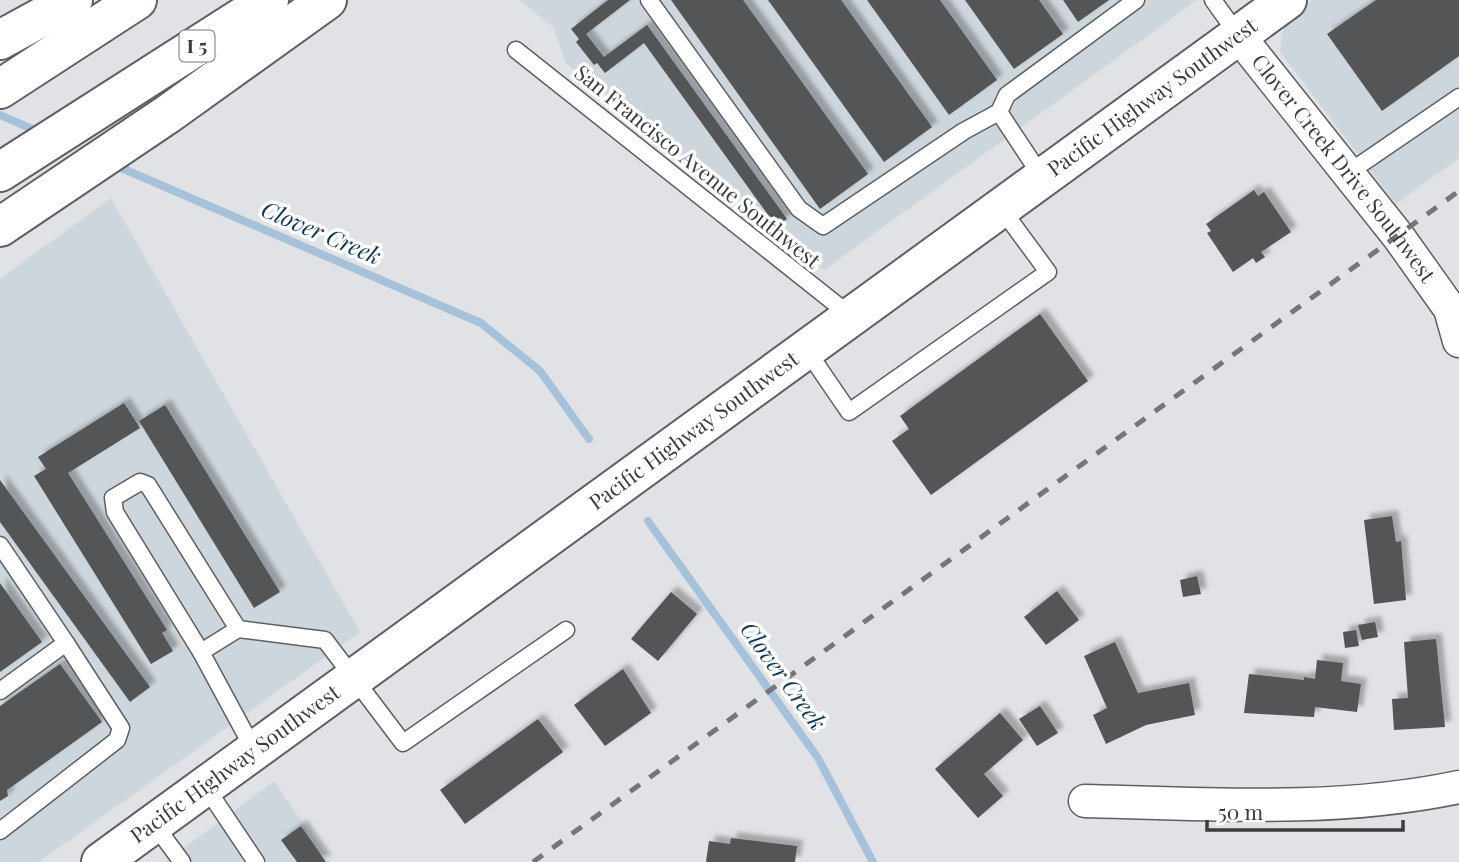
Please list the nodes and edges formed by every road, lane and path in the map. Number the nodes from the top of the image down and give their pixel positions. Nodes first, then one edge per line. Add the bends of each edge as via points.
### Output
1 (72, 0) edge
2 (137, 0) edge
3 (270, 0) edge
4 (327, 0) edge
5 (649, 0) edge
6 (1136, 0) edge
7 (1213, 0) edge
8 (1287, 0) edge
9 (1238, 35) junction
10 (5, 38) edge
11 (516, 50) dead end
12 (0, 89) edge
13 (1459, 97) edge
14 (999, 112) junction
15 (11, 165) edge
16 (1348, 173) junction
17 (1042, 177) junction
18 (1001, 208) junction
19 (0, 227) edge
20 (1455, 313) edge
21 (852, 316) junction
22 (1459, 341) edge
23 (806, 349) junction
24 (0, 545) edge
25 (238, 629) junction
26 (566, 630) dead end
27 (66, 643) junction
28 (201, 652) junction
29 (355, 677) junction
30 (0, 691) edge
31 (254, 751) junction
32 (205, 786) junction
33 (1459, 787) edge
34 (1085, 801) dead end
35 (154, 824) junction
36 (0, 831) edge
37 (102, 862) edge
38 (182, 862) edge
39 (256, 862) edge

1 - 10 main road
2 - 12 main road
3 - 15 main road, I 5
4 - 19 main road
5 - 14 lane via 799,209 823,226
6 - 14 lane via 1007,94
7 - 9 lane
8 - 9 main road, Pacific Highway Southwest
9 - 16 street, Clover Creek Drive Southwest
9 - 17 main road, Pacific Highway Southwest
11 - 21 lane, San Francisco Avenue Southwest
13 - 16 lane
14 - 17 lane
16 - 20 street, Clover Creek Drive Southwest
17 - 18 main road, Pacific Highway Southwest
18 - 21 main road, Pacific Highway Southwest
18 - 23 lane via 1048,272 849,412
20 - 22 street, Clover Creek Drive Southwest
21 - 23 main road, Pacific Highway Southwest
23 - 29 main road, Pacific Highway Southwest
24 - 27 lane
25 - 28 lane
25 - 28 lane via 148,485 141,482 113,498 115,512
25 - 29 lane via 325,640
26 - 29 lane via 403,743
27 - 30 lane
27 - 36 lane via 121,728 117,740
28 - 31 lane
29 - 31 main road, Pacific Highway Southwest
31 - 32 main road, Pacific Highway Southwest
32 - 35 main road, Pacific Highway Southwest
32 - 39 lane
33 - 34 street via 1429,794 1279,805
35 - 37 main road, Pacific Highway Southwest
35 - 38 lane

